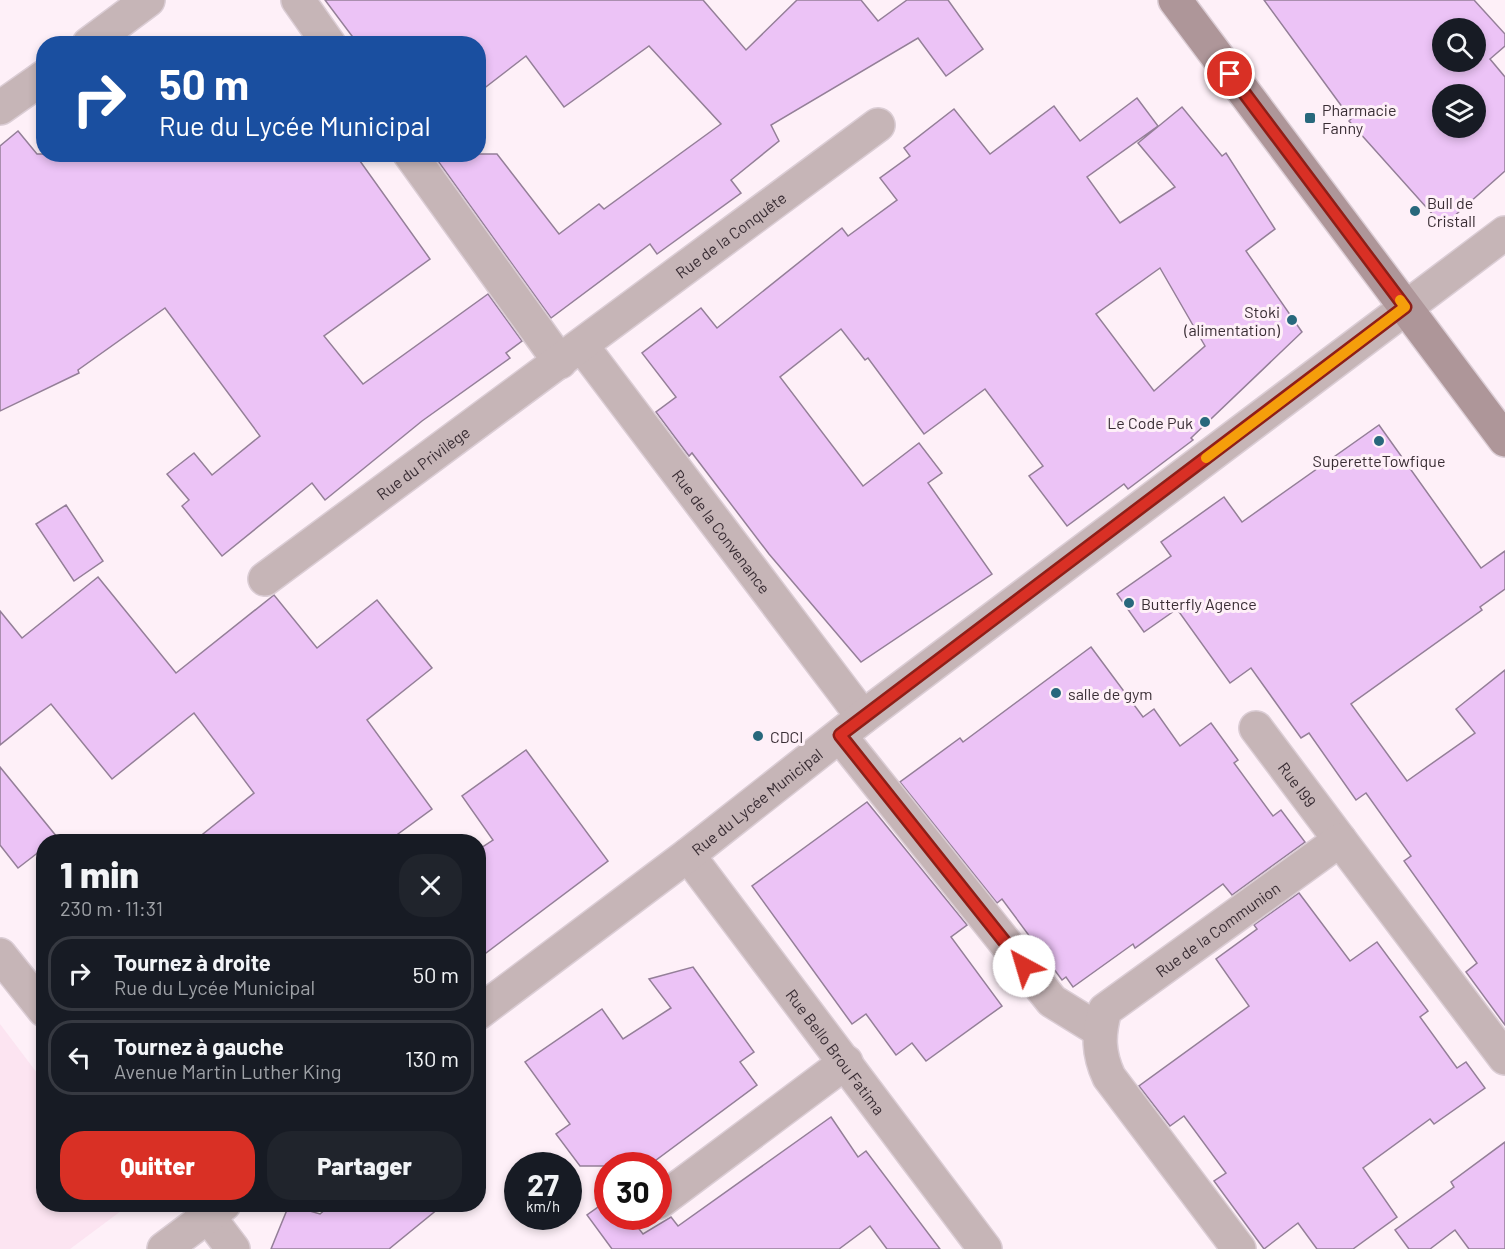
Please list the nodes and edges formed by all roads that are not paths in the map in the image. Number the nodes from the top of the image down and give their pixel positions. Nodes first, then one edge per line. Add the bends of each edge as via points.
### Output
1 (148, 0) edge
2 (298, 0) edge
3 (1175, 0) edge
4 (100, 36) edge
5 (323, 36) edge
6 (36, 82) edge
7 (0, 108) edge
8 (878, 125) dead end
9 (416, 162) edge
10 (1505, 233) edge
11 (1405, 307) junction
12 (571, 354) junction
13 (1505, 440) edge
14 (265, 579) dead end
15 (852, 726) junction
16 (1256, 728) dead end
17 (1340, 840) junction
18 (688, 855) junction
19 (0, 956) edge
20 (36, 1000) edge
21 (486, 1007) edge
22 (1099, 1030) junction
23 (1505, 1058) edge
24 (846, 1062) junction
25 (672, 1193) edge
26 (206, 1212) edge
27 (213, 1212) edge
28 (164, 1249) edge
29 (232, 1249) edge
30 (985, 1249) edge
31 (1239, 1249) edge

1 - 4 street
2 - 5 street
3 - 11 street
6 - 7 street
8 - 12 street, Rue de la Conquête
9 - 12 street, Rue de la Convenance
10 - 11 street, Rue du Lycée Municipal
11 - 13 street
11 - 15 street, Rue du Lycée Municipal
12 - 14 street, Rue du Privilège
12 - 15 street, Rue de la Convenance
15 - 18 street, Rue du Lycée Municipal
15 - 22 street, Rue de la Convenance via 1052,1002
16 - 17 street, Rue I99
17 - 22 street, Rue de la Communion via 1105,1010
17 - 23 street
18 - 21 street, Rue du Lycée Municipal
18 - 24 street, Rue Bello Brou Fatima
19 - 20 street
22 - 31 street via 1100,1057 1109,1077
24 - 25 street
24 - 30 street, Rue Bello Brou Fatima
26 - 28 street
27 - 29 street

